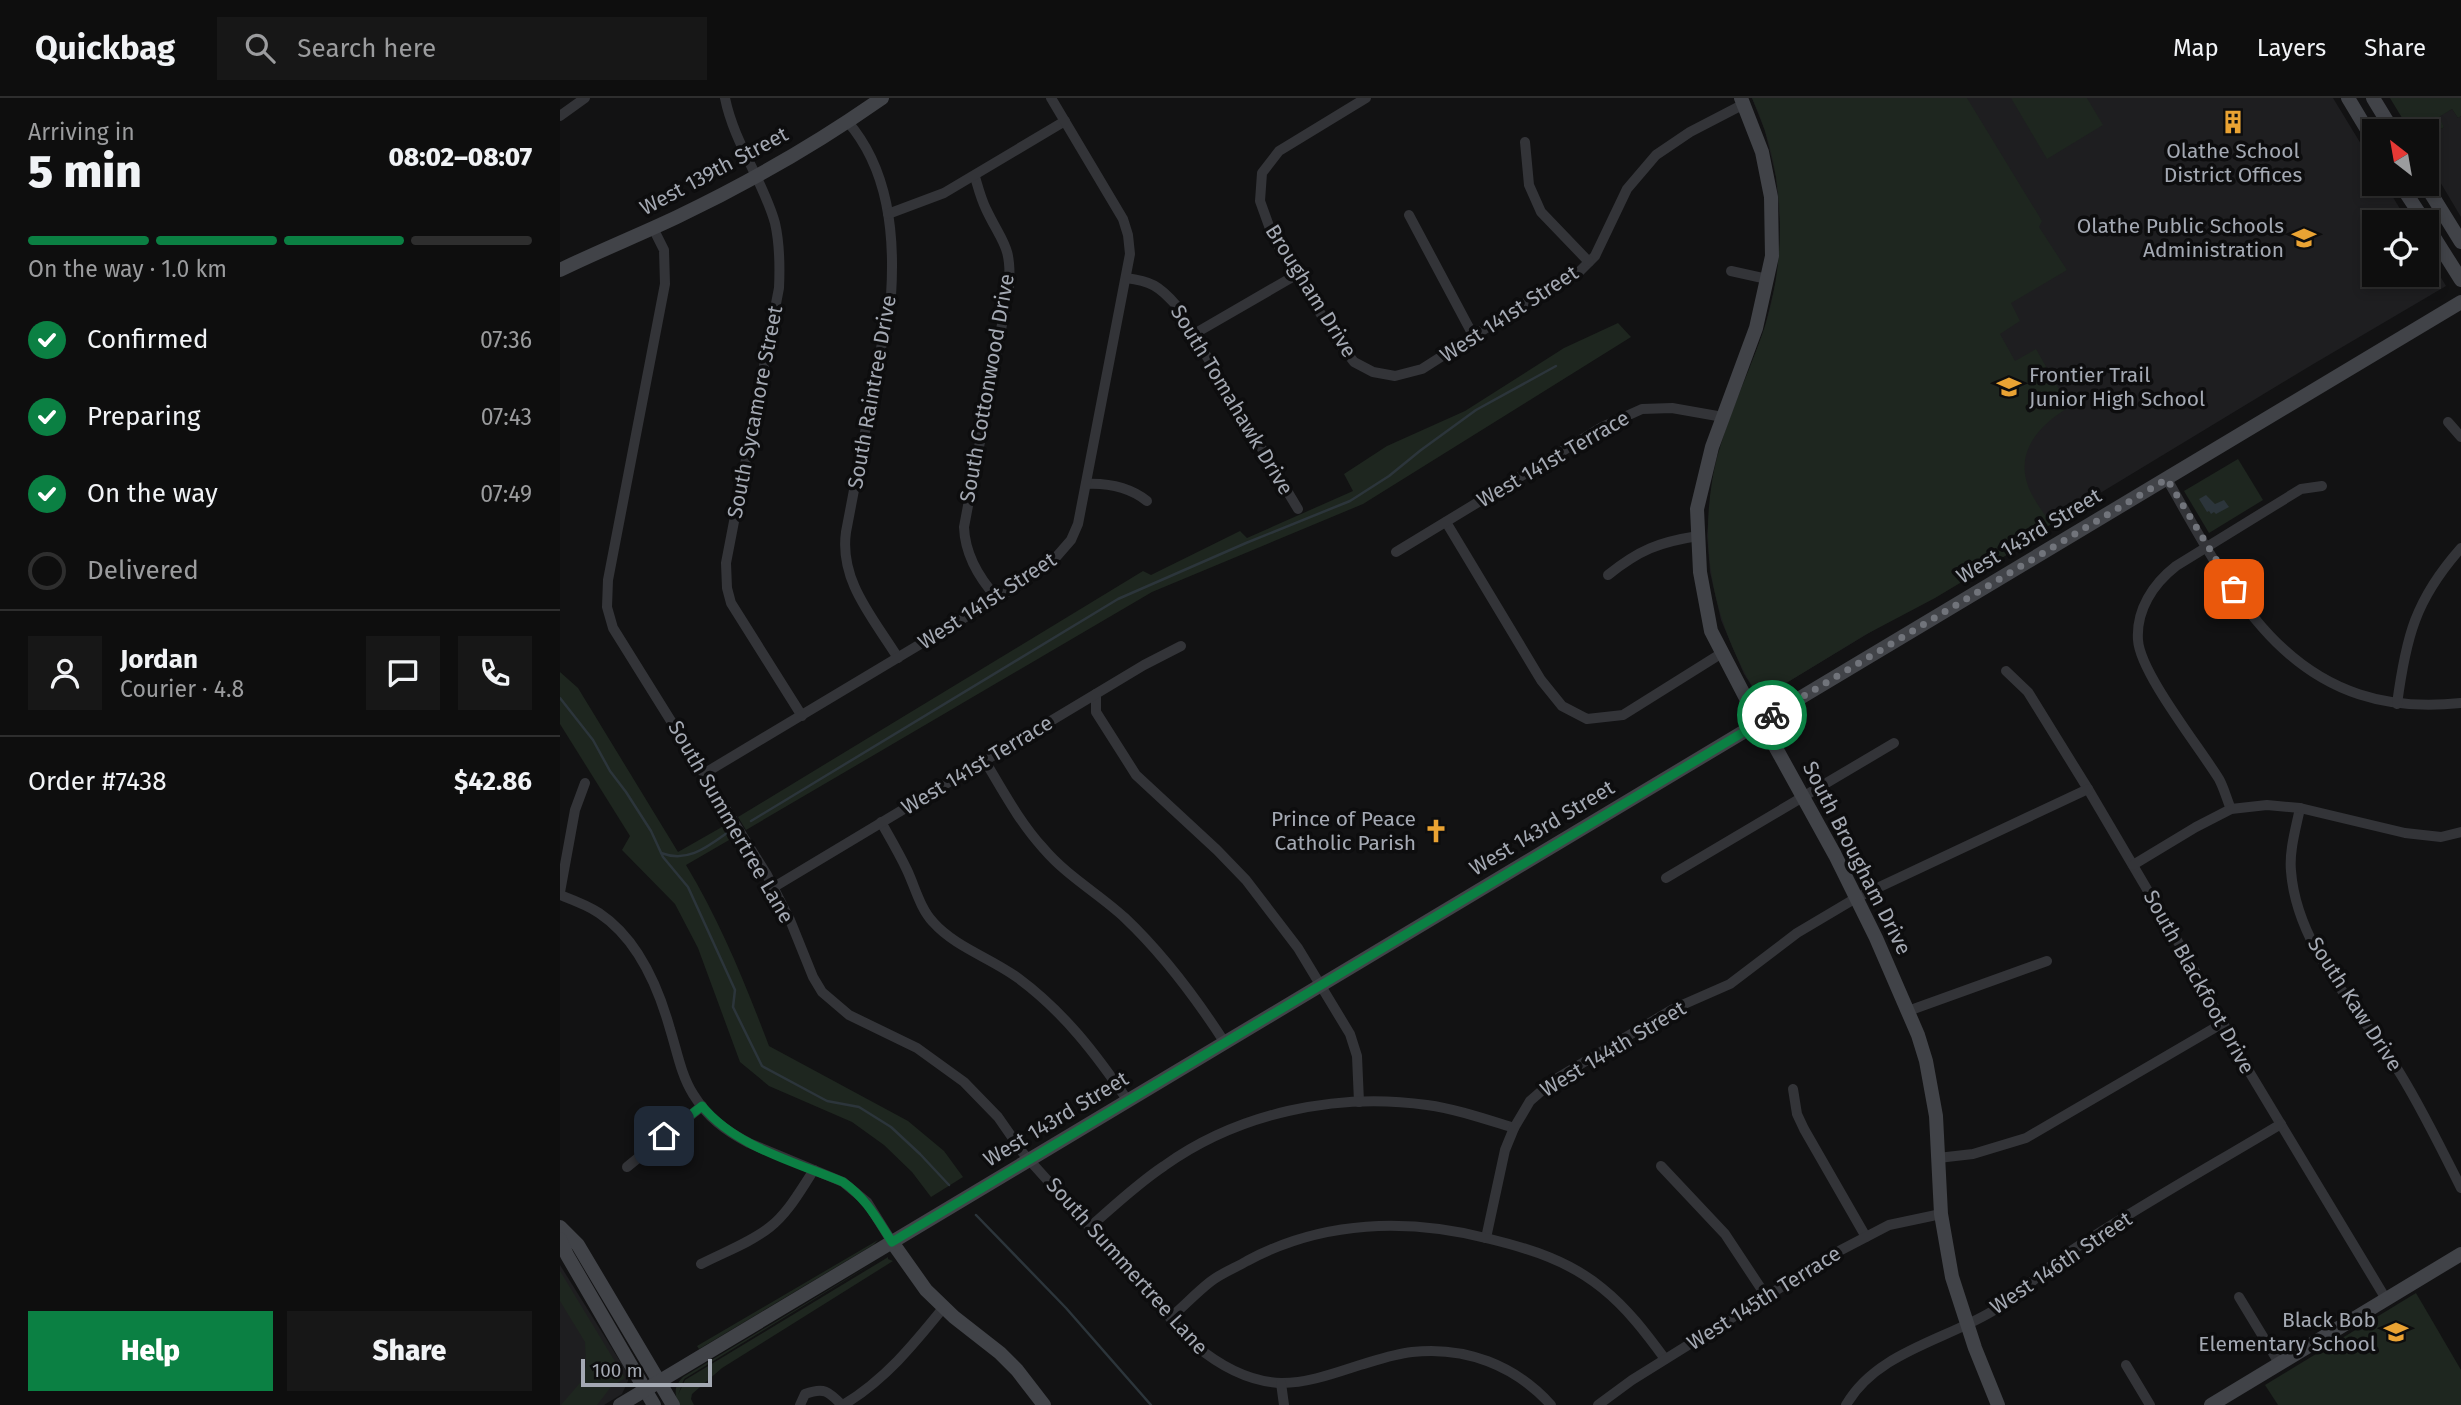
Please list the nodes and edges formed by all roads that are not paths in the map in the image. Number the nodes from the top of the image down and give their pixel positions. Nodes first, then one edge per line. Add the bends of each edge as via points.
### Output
1 (585, 98) edge
2 (725, 98) edge
3 (881, 98) edge
4 (1051, 98) edge
5 (1366, 98) edge
6 (2348, 98) edge
7 (2374, 98) edge
8 (1742, 101) edge
9 (560, 116) edge
10 (2386, 119) edge
11 (847, 121) junction
12 (1065, 121) junction
13 (2362, 121) edge
14 (1525, 142) dead end
15 (755, 176) junction
16 (975, 177) junction
17 (2432, 196) edge
18 (888, 214) junction
19 (1409, 215) dead end
20 (653, 228) junction
21 (2461, 242) edge
22 (2439, 245) edge
23 (1589, 262) junction
24 (560, 270) edge
25 (1731, 271) dead end
26 (1296, 275) junction
27 (1126, 278) junction
28 (1767, 279) junction
29 (2461, 280) edge
30 (2461, 302) edge
31 (1194, 334) junction
32 (1474, 337) junction
33 (1411, 372) joint
34 (1723, 416) junction
35 (2448, 422) dead end
36 (2461, 436) edge
37 (2167, 479) junction
38 (1086, 484) junction
39 (2322, 486) dead end
40 (1147, 501) dead end
41 (1298, 509) dead end
42 (1446, 522) junction
43 (1698, 536) junction
44 (2207, 545) junction
45 (2461, 548) edge
46 (1396, 552) dead end
47 (1608, 575) dead end
48 (998, 598) junction
49 (1181, 646) dead end
50 (1722, 653) junction
51 (898, 658) junction
52 (2006, 671) dead end
53 (1097, 694) junction
54 (2461, 703) edge
55 (2397, 704) junction
56 (802, 716) junction
57 (1760, 722) junction
58 (1894, 743) dead end
59 (985, 761) junction
60 (705, 774) junction
61 (585, 783) dead end
62 (2088, 789) junction
63 (1804, 797) junction
64 (2300, 808) junction
65 (2231, 810) junction
66 (881, 822) junction
67 (2461, 832) edge
68 (2133, 865) junction
69 (1666, 878) dead end
70 (774, 887) junction
71 (560, 894) edge
72 (1856, 898) junction
73 (2047, 961) dead end
74 (1321, 985) junction
75 (1908, 1011) junction
76 (2223, 1023) junction
77 (1225, 1043) junction
78 (1793, 1089) dead end
79 (1128, 1101) junction
80 (1360, 1102) junction
81 (702, 1106) junction
82 (2281, 1124) junction
83 (1514, 1128) junction
84 (1938, 1158) junction
85 (1030, 1160) junction
86 (1661, 1166) dead end
87 (627, 1167) dead end
88 (814, 1170) junction
89 (2461, 1188) edge
90 (1941, 1214) junction
91 (560, 1227) edge
92 (1090, 1227) junction
93 (1866, 1237) junction
94 (1486, 1238) junction
95 (560, 1239) edge
96 (892, 1242) junction
97 (2461, 1254) edge
98 (701, 1264) dead end
99 (1766, 1296) junction
100 (2239, 1297) dead end
101 (2386, 1299) junction
102 (944, 1307) junction
103 (1170, 1318) junction
104 (1967, 1324) junction
105 (1665, 1359) junction
106 (2279, 1363) junction
107 (2126, 1365) dead end
108 (659, 1381) junction
109 (1281, 1382) junction
110 (645, 1390) junction
111 (1037, 1403) edge
112 (620, 1405) edge
113 (654, 1405) edge
114 (673, 1405) edge
115 (800, 1405) edge
116 (843, 1405) edge
117 (1284, 1405) edge
118 (1551, 1405) edge
119 (1598, 1405) edge
120 (1846, 1405) edge
121 (1998, 1405) edge
122 (2150, 1405) edge
123 (2211, 1405) edge

1 - 9 street
2 - 15 street, South Sycamore Street
3 - 11 street, West 139th Street
4 - 12 street, West 141st Street
5 - 26 street, Brougham Drive via 1279,150 1262,173 1260,201 1273,237
6 - 13 street
7 - 10 street
8 - 23 street, West 141st Street via 1656,155 1627,189
8 - 28 street, South Brougham Drive via 1762,152 1770,197 1772,256
11 - 15 street, West 139th Street
11 - 18 street, South Raintree Drive via 863,139
12 - 16 street
12 - 27 street, West 141st Street via 1123,219 1129,245
14 - 23 street via 1529,185 1541,212
15 - 20 street, West 139th Street
15 - 56 street, South Sycamore Street via 775,223 779,288 730,544 727,588 736,612
16 - 18 street
16 - 48 street, South Cottonwood Drive via 1004,240 1010,269 964,527 972,563
17 - 21 street
18 - 51 street, South Raintree Drive via 891,296 845,556 854,588
19 - 32 street
20 - 24 street, West 139th Street
20 - 60 street, South Summertree Lane via 664,250 665,284 608,580 607,607 613,628
22 - 29 street
23 - 32 street, West 141st Street via 1575,276
25 - 28 street
26 - 31 street
26 - 33 street, Brougham Drive via 1354,362 1395,376
27 - 31 street, South Tomahawk Drive via 1146,280 1163,291
27 - 38 street, West 141st Street
28 - 34 street, South Brougham Drive via 1756,328
30 - 37 street, West 143rd Street
31 - 41 street, South Tomahawk Drive
32 - 33 street, West 141st Street
34 - 42 street, West 141st Terrace via 1672,408 1642,409 1602,427
34 - 43 street, South Brougham Drive via 1697,509
35 - 36 street
37 - 44 street
37 - 57 street, West 143rd Street
38 - 40 street via 1126,489
38 - 48 street, West 141st Street via 1078,524 1063,551
39 - 44 street via 2301,489
42 - 46 street, West 141st Terrace
42 - 50 street via 1541,680 1562,706 1587,719 1623,715
43 - 47 street via 1667,540 1630,557
43 - 50 street, South Brougham Drive via 1711,631
44 - 55 street via 2246,608 2279,646 2326,681 2364,697
44 - 65 street via 2159,579 2139,620 2137,642 2149,673 2221,782
45 - 55 street via 2435,580 2416,617
48 - 51 street, West 141st Street
49 - 53 street, West 141st Terrace
50 - 57 street, South Brougham Drive
51 - 56 street, West 141st Street
52 - 62 street, South Blackfoot Drive via 2028,692
53 - 59 street, West 141st Terrace
53 - 74 street via 1096,712 1136,775 1246,880
54 - 55 street
56 - 60 street, West 141st Street
57 - 63 street, South Brougham Drive
57 - 74 street, West 143rd Street
58 - 63 street
59 - 66 street, West 141st Terrace
59 - 77 street via 1046,852 1148,941
60 - 70 street, South Summertree Lane
61 - 71 street via 575,810
62 - 68 street, South Blackfoot Drive
62 - 72 street, West 144th Street
63 - 69 street
63 - 72 street, South Brougham Drive
64 - 65 street via 2267,805
64 - 67 street via 2405,833 2441,837
64 - 89 street, South Kaw Drive via 2291,870 2300,914 2327,968 2401,1075
65 - 68 street
66 - 70 street, West 141st Terrace
66 - 79 street via 934,924 1041,996 1086,1042
68 - 76 street, South Blackfoot Drive
70 - 85 street, South Summertree Lane via 813,978 828,998 849,1015 917,1048 964,1082
71 - 81 street via 601,914 640,958 660,995 688,1084
72 - 75 street, South Brougham Drive
72 - 83 street, West 144th Street via 1797,933 1730,985 1673,1009 1554,1080 1530,1101
73 - 75 street
74 - 77 street, West 143rd Street
74 - 80 street via 1355,1048
75 - 84 street, South Brougham Drive via 1926,1061
76 - 82 street, South Blackfoot Drive
76 - 84 street via 2026,1138
77 - 79 street, West 143rd Street
78 - 93 street via 1804,1129
79 - 85 street, West 143rd Street
80 - 83 street via 1428,1105
80 - 92 street via 1294,1110 1220,1134 1165,1165
81 - 87 street
81 - 88 street via 734,1136
82 - 101 street, South Blackfoot Drive
82 - 104 street, West 146th Street via 2069,1252 2014,1297
83 - 94 street, West 144th Street
84 - 90 street, South Brougham Drive
85 - 92 street, South Summertree Lane
85 - 96 street, West 143rd Street
86 - 99 street via 1725,1234
88 - 96 street via 858,1192
88 - 98 street via 771,1226
90 - 93 street, West 145th Terrace via 1897,1223
90 - 104 street, South Brougham Drive via 1952,1278
91 - 108 street via 578,1245
92 - 103 street, South Summertree Lane
93 - 99 street, West 145th Terrace
94 - 103 street via 1402,1225 1313,1235 1219,1276
94 - 105 street via 1528,1248 1577,1271 1620,1304
95 - 110 street
96 - 102 street via 911,1272
96 - 108 street, West 143rd Street
97 - 101 street
99 - 105 street, West 145th Terrace
100 - 106 street
101 - 106 street
102 - 111 street via 1000,1353
102 - 116 street via 887,1372
103 - 109 street, South Summertree Lane via 1195,1345 1227,1368
104 - 120 street, West 146th Street via 1879,1368
104 - 121 street, South Brougham Drive
105 - 119 street, West 145th Terrace
106 - 123 street
107 - 122 street
108 - 110 street, West 143rd Street
108 - 114 street
109 - 117 street
109 - 118 street, South Summertree Lane via 1310,1379 1409,1352 1448,1351 1509,1370
110 - 112 street, West 143rd Street
110 - 113 street
115 - 116 street via 805,1394 817,1389 829,1392

